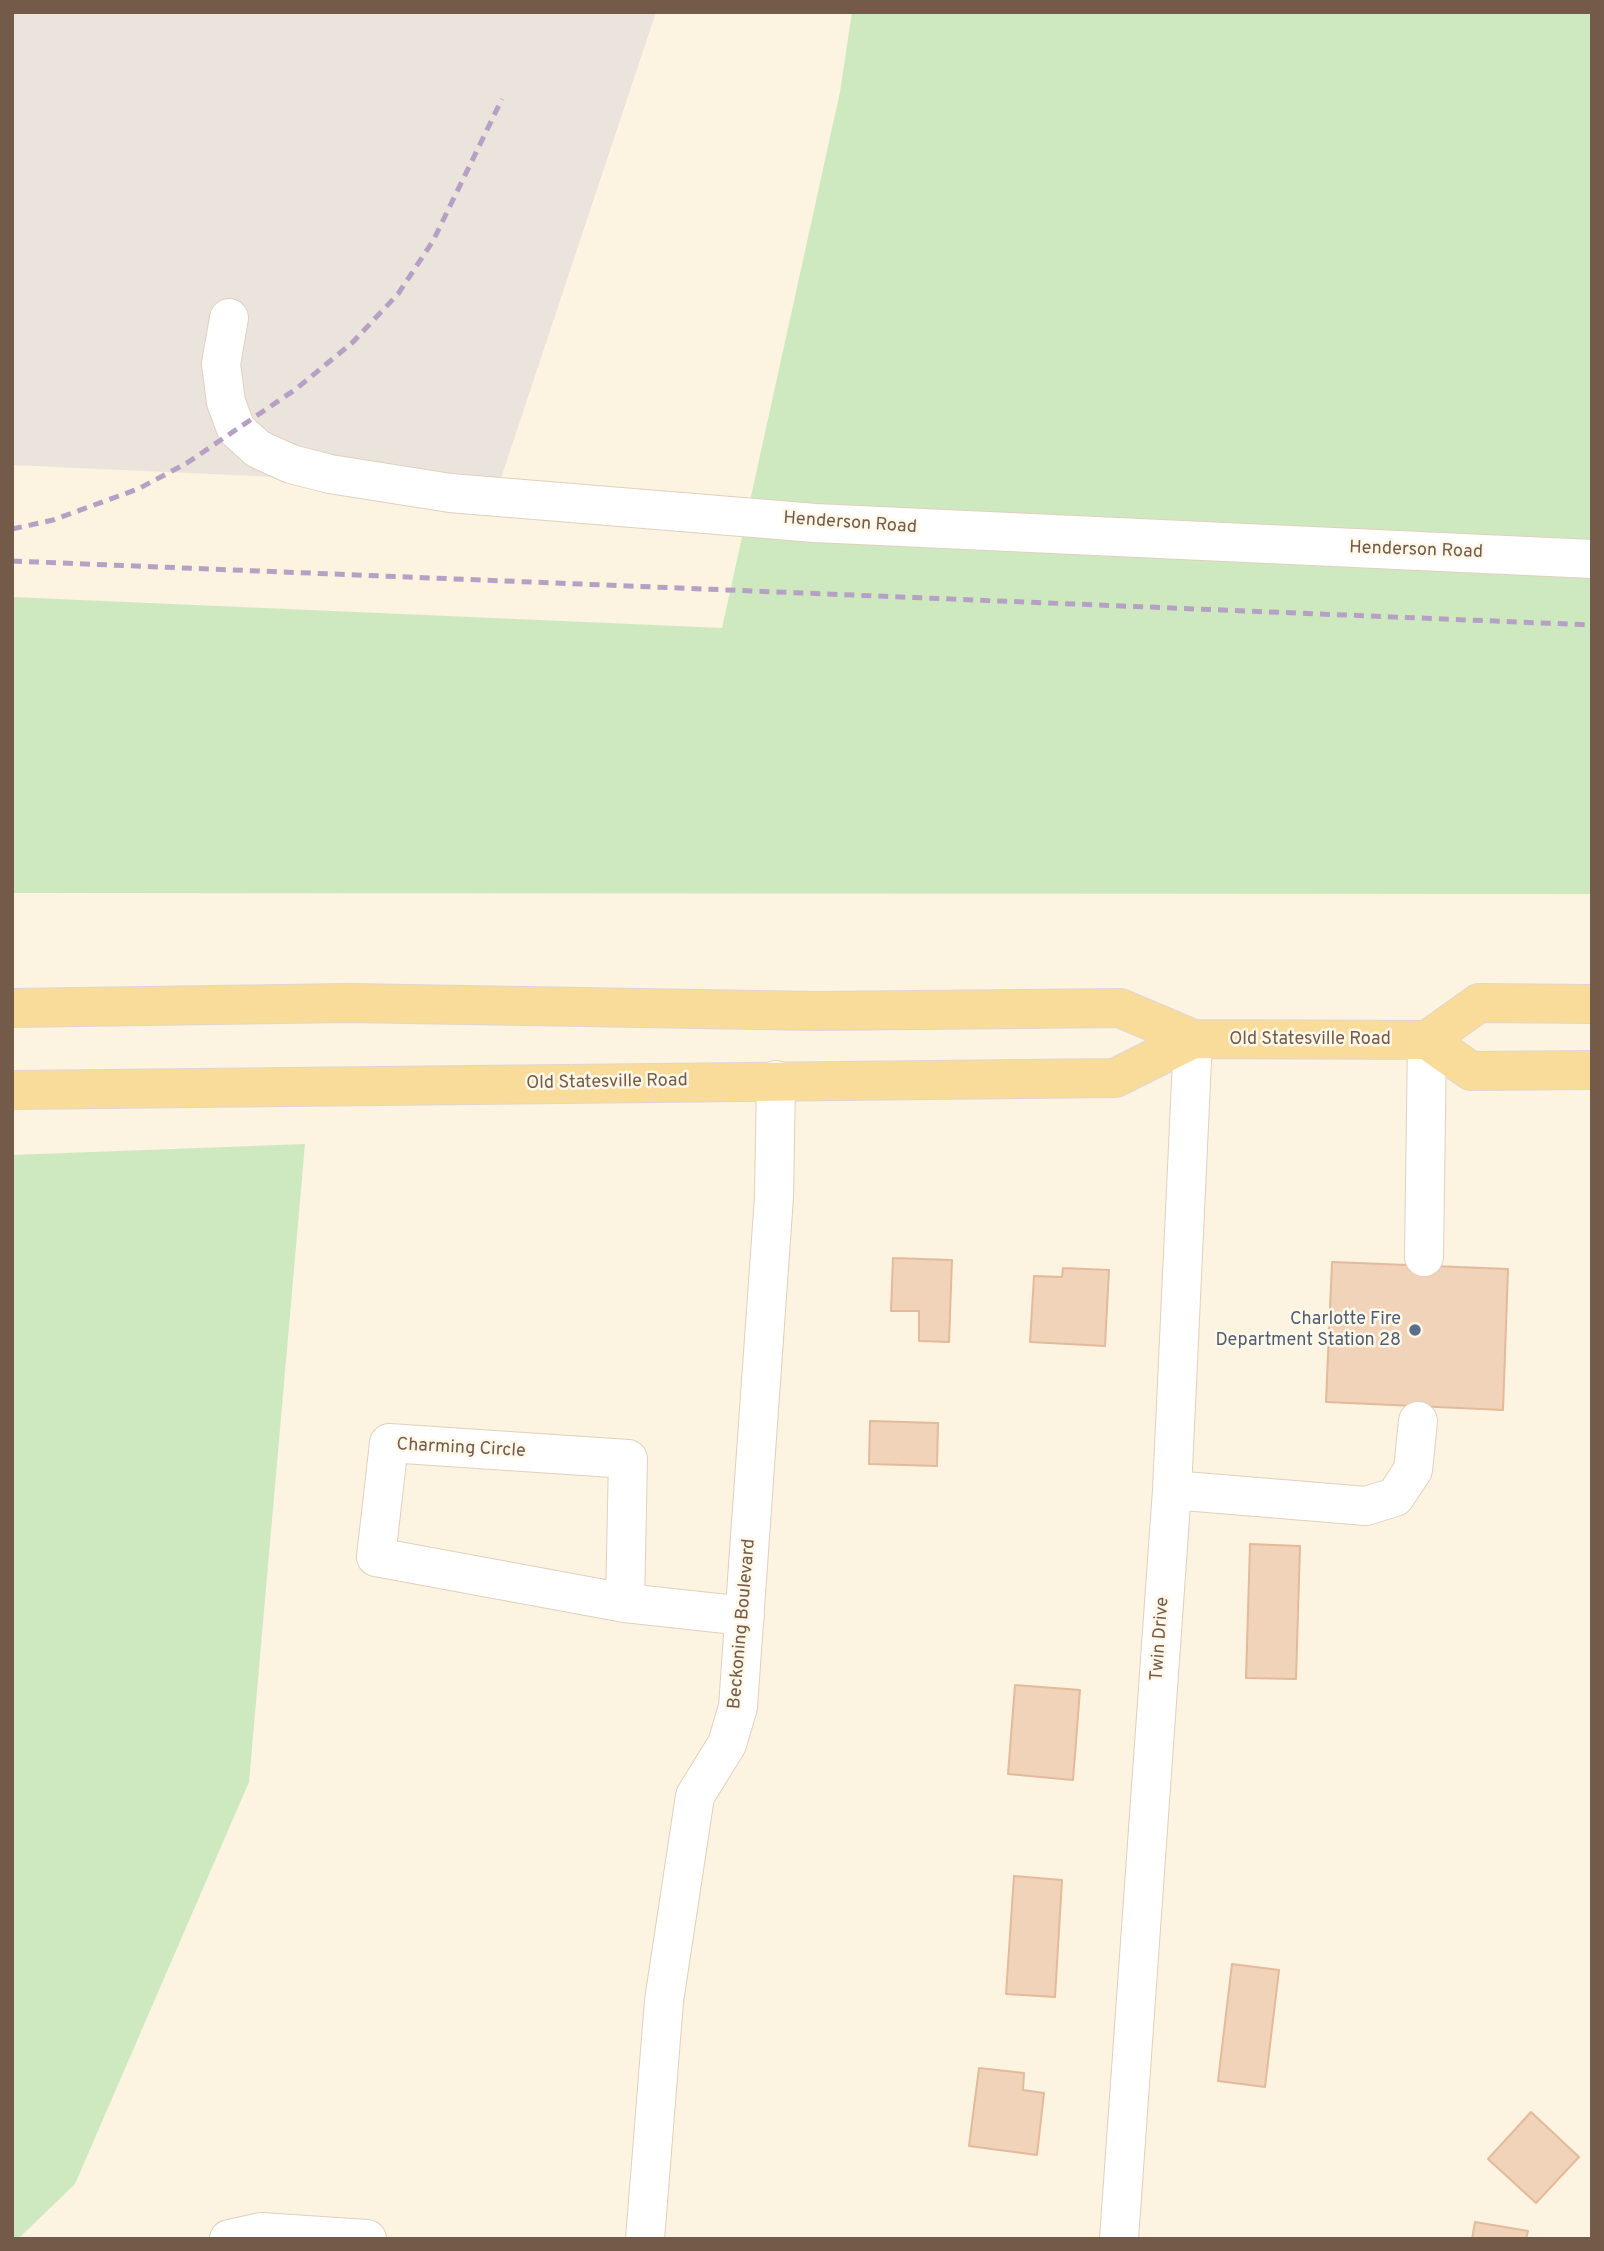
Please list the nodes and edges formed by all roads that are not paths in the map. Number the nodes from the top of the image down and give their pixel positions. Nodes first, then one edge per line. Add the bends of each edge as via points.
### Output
1 (229, 318) dead end
2 (1592, 559) edge
3 (1592, 1004) edge
4 (12, 1008) edge
5 (1193, 1039) junction
6 (1427, 1041) junction
7 (1592, 1070) edge
8 (776, 1080) junction
9 (12, 1090) edge
10 (1424, 1258) dead end
11 (1418, 1421) dead end
12 (1172, 1490) junction
13 (625, 1603) junction
14 (745, 1616) junction
15 (229, 2239) edge
16 (367, 2239) edge
17 (645, 2239) edge
18 (1119, 2239) edge

1 - 2 street, Henderson Road via 221,364 226,402 236,429 258,449 330,474 450,493 815,523
3 - 6 main road via 1479,1003
4 - 5 main road, Old Statesville Road via 349,1003 817,1011 1120,1008
5 - 6 main road, Old Statesville Road
5 - 8 main road, Old Statesville Road via 1115,1078
5 - 12 street, Twin Drive
6 - 7 main road via 1471,1071
6 - 10 street
8 - 9 main road, Old Statesville Road
8 - 14 street, Beckoning Boulevard via 774,1197
11 - 12 street via 1413,1470 1395,1497 1366,1506
12 - 18 street, Twin Drive
13 - 13 street, Charming Circle via 376,1557 389,1443 628,1459
13 - 14 street, Charming Circle
14 - 17 street, Beckoning Boulevard via 738,1707 727,1744 695,1796 664,2001
15 - 16 street via 261,2232

